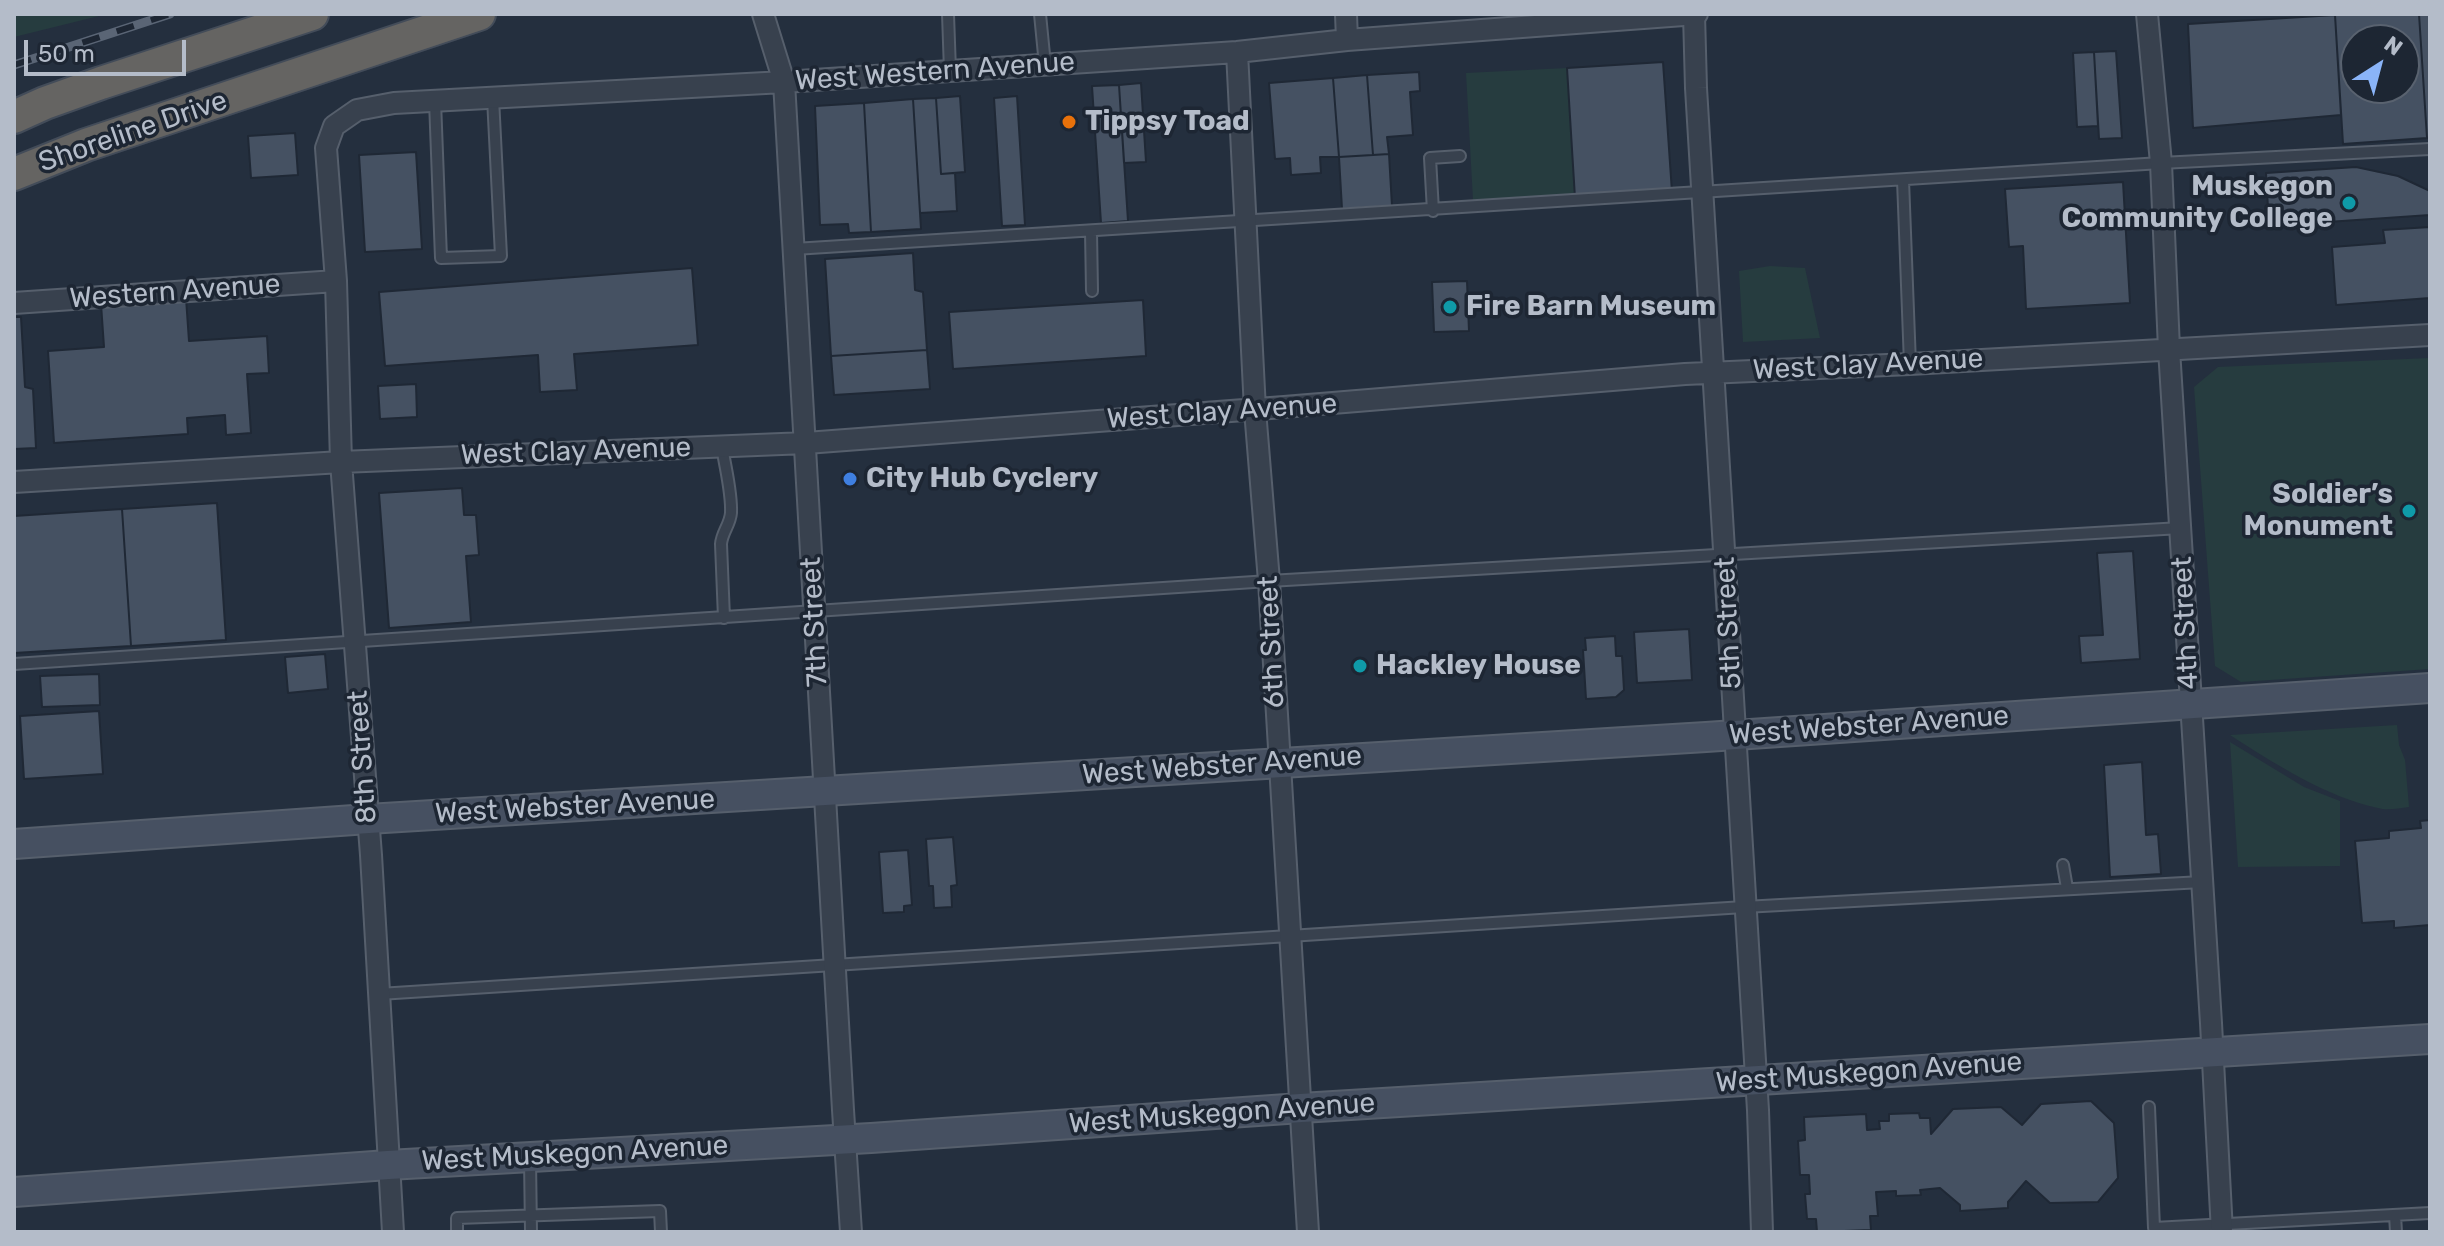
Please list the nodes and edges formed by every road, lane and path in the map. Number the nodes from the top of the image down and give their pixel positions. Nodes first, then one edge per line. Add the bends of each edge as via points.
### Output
1 (312, 14) edge
2 (479, 14) edge
3 (763, 14) edge
4 (948, 14) edge
5 (1040, 14) edge
6 (1346, 14) edge
7 (1695, 14) edge
8 (2147, 14) edge
9 (1347, 40) junction
10 (1237, 52) junction
11 (1045, 65) junction
12 (950, 71) junction
13 (784, 82) junction
14 (493, 98) junction
15 (435, 101) junction
16 (14, 117) edge
17 (2430, 149) edge
18 (1460, 156) dead end
19 (2161, 163) junction
20 (14, 174) edge
21 (1903, 180) junction
22 (1702, 193) junction
23 (1433, 211) junction
24 (1245, 222) junction
25 (1091, 231) junction
26 (794, 249) junction
27 (336, 281) junction
28 (1092, 291) dead end
29 (14, 303) edge
30 (2430, 335) edge
31 (2169, 349) junction
32 (1910, 364) junction
33 (1714, 372) junction
34 (1255, 410) junction
35 (806, 443) junction
36 (722, 446) junction
37 (341, 462) junction
38 (14, 482) edge
39 (2181, 528) junction
40 (1725, 554) junction
41 (1269, 581) junction
42 (814, 612) junction
43 (724, 618) junction
44 (355, 641) junction
45 (14, 664) edge
46 (2430, 688) edge
47 (2190, 705) junction
48 (1735, 735) junction
49 (1280, 762) junction
50 (824, 791) junction
51 (368, 819) junction
52 (14, 844) edge
53 (2063, 865) dead end
54 (2202, 882) junction
55 (2067, 888) junction
56 (1744, 907) junction
57 (1290, 937) junction
58 (835, 965) junction
59 (379, 994) junction
60 (2430, 1039) edge
61 (2213, 1051) junction
62 (1755, 1080) junction
63 (2149, 1107) dead end
64 (1301, 1108) junction
65 (845, 1139) junction
66 (529, 1157) junction
67 (388, 1165) junction
68 (14, 1192) edge
69 (2430, 1213) edge
70 (2395, 1215) junction
71 (531, 1216) junction
72 (2222, 1228) edge
73 (393, 1232) edge
74 (457, 1232) edge
75 (531, 1232) edge
76 (661, 1232) edge
77 (851, 1232) edge
78 (1308, 1232) edge
79 (1762, 1232) edge
80 (2396, 1232) edge

1 - 16 highway, Shoreline Drive
2 - 20 highway, Shoreline Drive
3 - 13 street, 7th Street
4 - 12 lane
5 - 11 lane
6 - 9 street
7 - 9 street, West Western Avenue
7 - 22 street, 5th Street
8 - 19 street, 4th Street
9 - 10 street, West Western Avenue
10 - 11 street, West Western Avenue
10 - 24 street, 6th Street
11 - 12 street, West Western Avenue
12 - 13 street, West Western Avenue
13 - 14 street, West Western Avenue
13 - 26 street, 7th Street
14 - 15 street, West Western Avenue
14 - 15 lane via 501,256 441,258
15 - 27 street, West Western Avenue via 357,110 334,126 326,148
17 - 19 lane
18 - 23 lane via 1430,158
19 - 21 lane
19 - 31 street, 4th Street
21 - 22 lane
21 - 32 lane
22 - 23 lane
22 - 33 street, 5th Street
23 - 24 lane
24 - 25 lane
24 - 34 street, 6th Street
25 - 26 lane
25 - 28 lane
26 - 35 street, 7th Street
27 - 29 street, Western Avenue
27 - 37 street, 8th Street
30 - 31 street, West Clay Avenue
31 - 32 street, West Clay Avenue
31 - 39 street, 4th Street
32 - 33 street, West Clay Avenue
33 - 34 street, West Clay Avenue
33 - 40 street, 5th Street
34 - 35 street, West Clay Avenue
34 - 41 street, 6th Street
35 - 36 street, West Clay Avenue
35 - 42 street, 7th Street
36 - 37 street, West Clay Avenue
36 - 43 lane via 731,509 722,533
37 - 38 street, West Clay Avenue
37 - 44 street, 8th Street
39 - 40 lane
39 - 47 street, 4th Street
40 - 41 lane
40 - 48 street, 5th Street
41 - 42 lane
41 - 49 street, 6th Street
42 - 43 lane
42 - 50 street, 7th Street
43 - 44 lane
44 - 45 lane
44 - 51 street, 8th Street
46 - 47 main road, West Webster Avenue
47 - 48 main road, West Webster Avenue
47 - 54 street, 4th Street
48 - 49 main road, West Webster Avenue
48 - 56 street, 5th Street
49 - 50 main road, West Webster Avenue
49 - 57 street, 6th Street
50 - 51 main road, West Webster Avenue
50 - 58 street, 7th Street
51 - 52 main road, West Webster Avenue
51 - 59 street, 8th Street
53 - 55 lane
54 - 55 lane
54 - 61 street, 4th Street
55 - 56 lane
56 - 57 lane
56 - 62 street, 5th Street
57 - 58 lane
57 - 64 street, 6th Street
58 - 59 lane
58 - 65 street, 7th Street
59 - 67 street, 8th Street
60 - 61 main road, West Muskegon Avenue
61 - 62 main road, West Muskegon Avenue
61 - 72 street, 4th Street
62 - 64 main road, West Muskegon Avenue
62 - 79 street, 5th Street
63 - 72 lane via 2154,1228
64 - 65 main road, West Muskegon Avenue
64 - 78 street, 6th Street
65 - 66 main road, West Muskegon Avenue
65 - 77 street, 7th Street
66 - 67 main road, West Muskegon Avenue
66 - 71 lane
67 - 68 main road, West Muskegon Avenue
67 - 73 street, 8th Street
69 - 70 lane
70 - 72 lane
70 - 80 lane
71 - 74 lane via 457,1218
71 - 75 lane
71 - 76 lane via 660,1211

